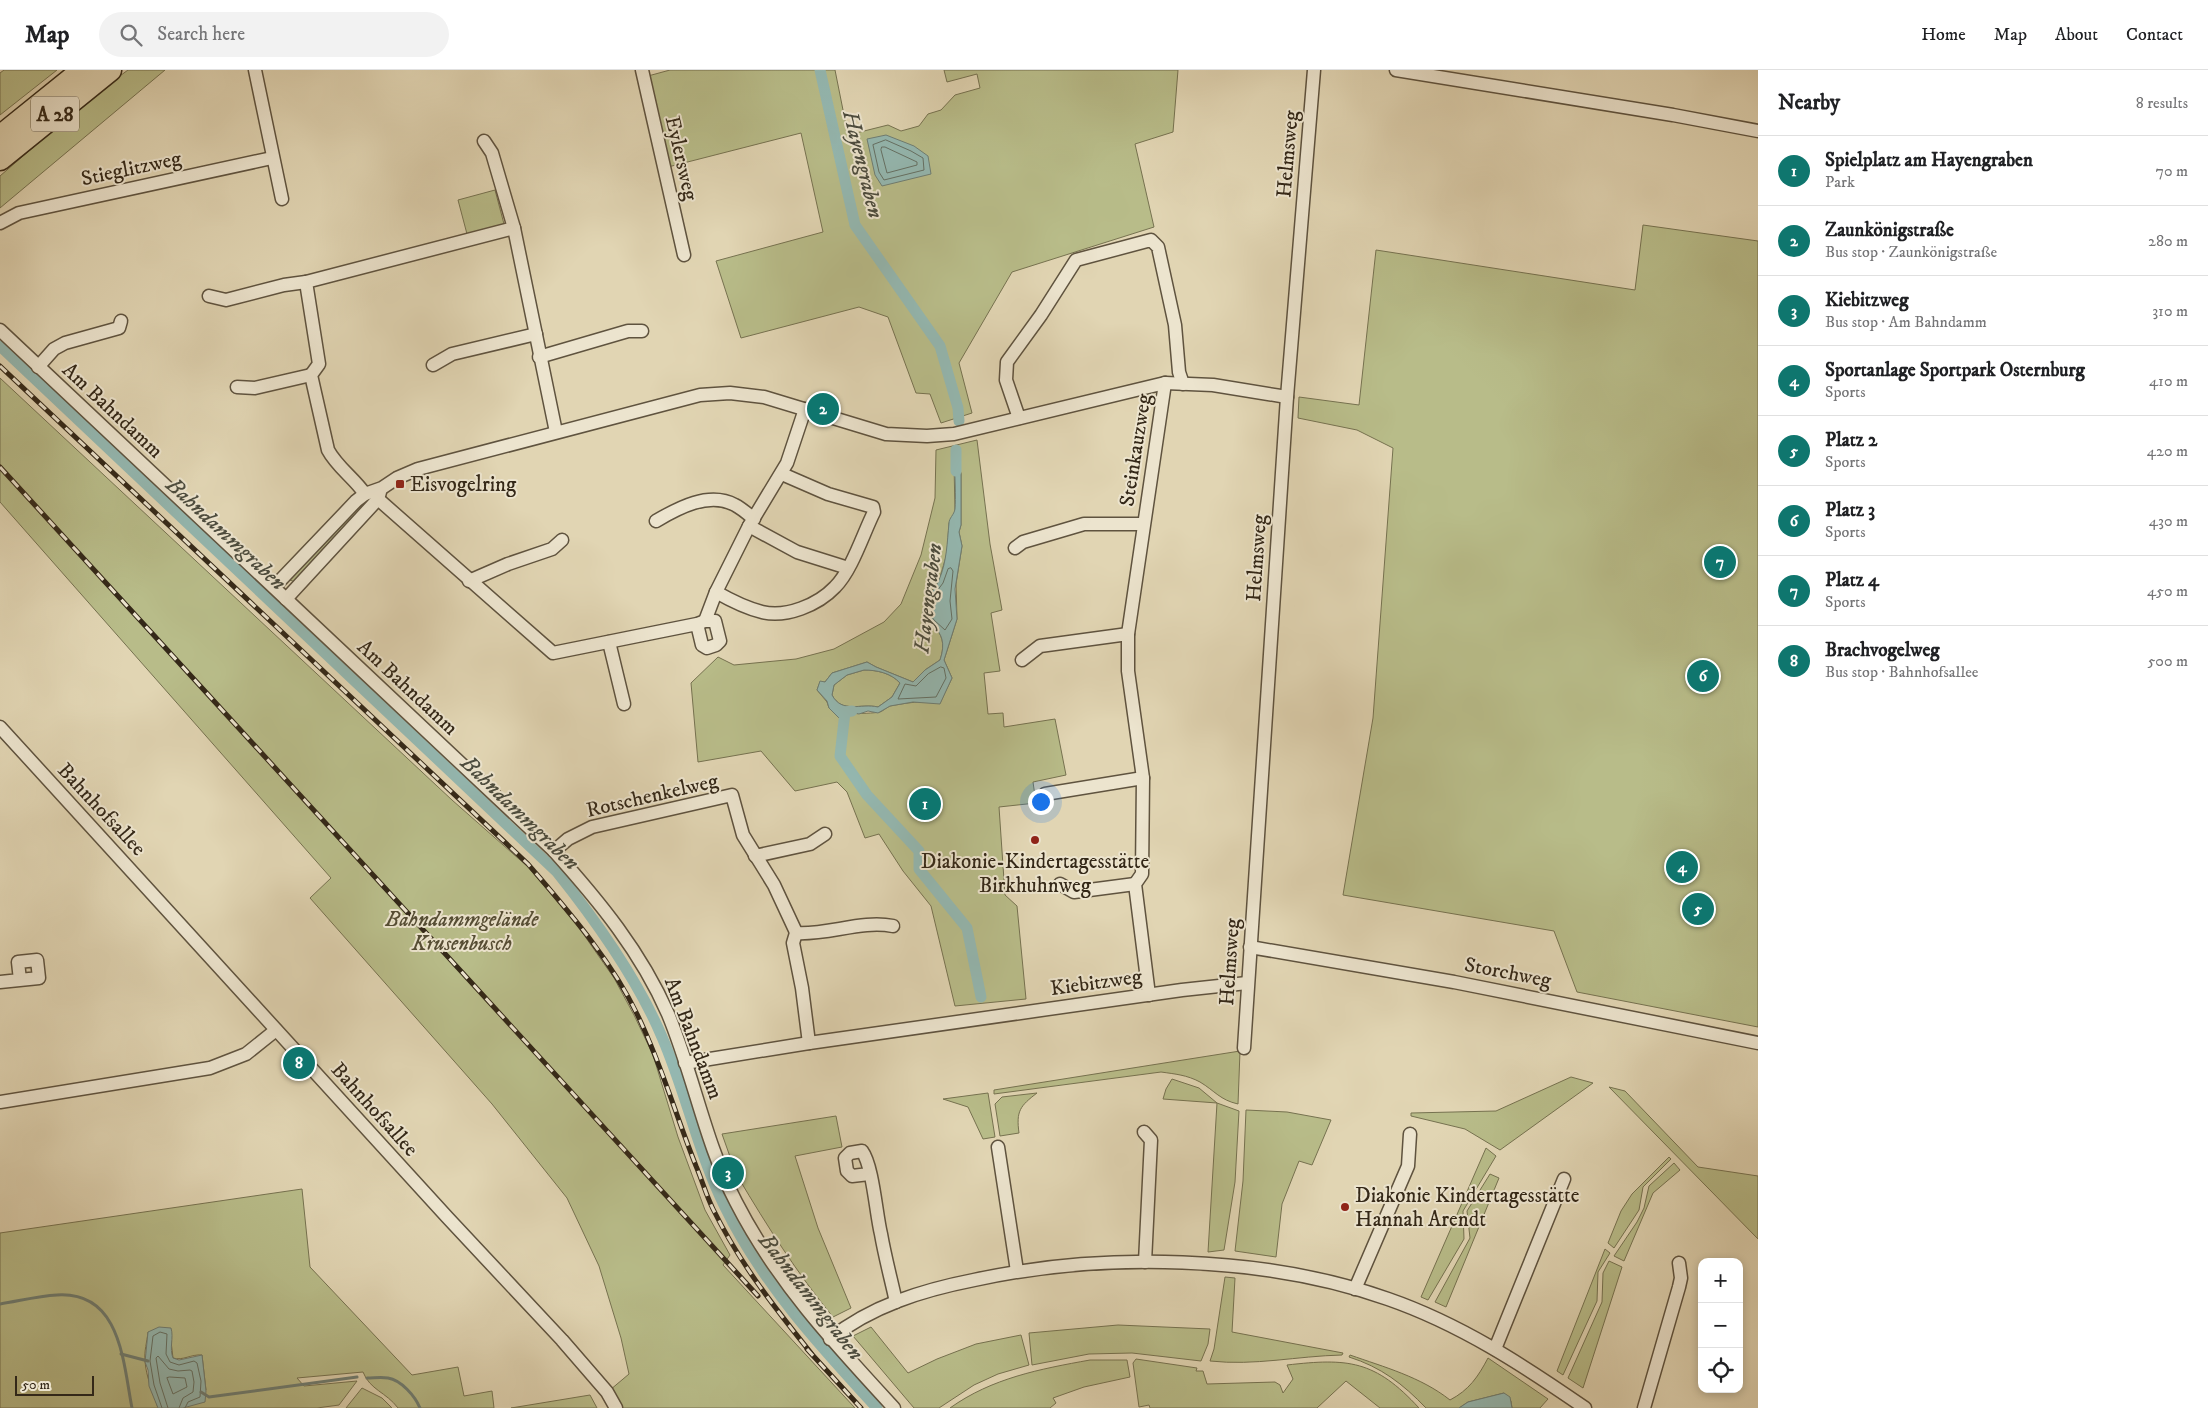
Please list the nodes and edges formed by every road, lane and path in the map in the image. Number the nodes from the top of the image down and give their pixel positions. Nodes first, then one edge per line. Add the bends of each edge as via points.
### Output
1 (82, 70) edge
2 (110, 70) edge
3 (255, 70) edge
4 (642, 70) edge
5 (1314, 70) edge
6 (1396, 70) edge
7 (1758, 131) edge
8 (0, 137) edge
9 (484, 141) dead end
10 (0, 158) edge
11 (272, 158) junction
12 (282, 199) dead end
13 (0, 222) edge
14 (514, 228) junction
15 (684, 255) dead end
16 (306, 282) junction
17 (209, 296) dead end
18 (121, 321) dead end
19 (0, 330) edge
20 (642, 331) dead end
21 (536, 334) junction
22 (539, 357) junction
23 (433, 365) dead end
24 (38, 367) junction
25 (312, 375) junction
26 (1165, 383) junction
27 (1183, 384) junction
28 (237, 387) dead end
29 (1287, 397) junction
30 (805, 409) junction
31 (1018, 418) junction
32 (556, 432) junction
33 (782, 474) junction
34 (365, 494) junction
35 (380, 494) junction
36 (656, 521) dead end
37 (752, 523) junction
38 (1143, 524) junction
39 (562, 540) dead end
40 (1015, 548) dead end
41 (848, 568) junction
42 (469, 581) junction
43 (274, 587) junction
44 (716, 592) junction
45 (286, 599) junction
46 (1128, 634) junction
47 (609, 642) junction
48 (1022, 660) dead end
49 (624, 704) dead end
50 (0, 727) edge
51 (1143, 778) junction
52 (1045, 794) dead end
53 (825, 834) dead end
54 (554, 851) junction
55 (755, 856) junction
56 (1060, 884) dead end
57 (1135, 884) junction
58 (893, 926) dead end
59 (796, 934) junction
60 (1250, 947) junction
61 (20, 980) dead end
62 (0, 982) edge
63 (1247, 983) junction
64 (1149, 995) junction
65 (276, 1030) junction
66 (809, 1043) junction
67 (1758, 1043) edge
68 (1244, 1048) dead end
69 (685, 1063) junction
70 (0, 1102) edge
71 (1144, 1132) dead end
72 (1410, 1134) dead end
73 (998, 1148) dead end
74 (869, 1174) dead end
75 (1564, 1179) dead end
76 (1145, 1262) junction
77 (1679, 1263) dead end
78 (1017, 1271) junction
79 (1355, 1289) junction
80 (896, 1302) junction
81 (830, 1339) junction
82 (1495, 1349) junction
83 (616, 1408) edge
84 (894, 1408) edge
85 (1585, 1408) edge
86 (1644, 1408) edge

1 - 8 highway, A 28
2 - 10 highway, A 28
3 - 11 street
4 - 15 street, Eylersweg
5 - 29 street, Helmsweg
6 - 7 street
9 - 14 street via 492,153
11 - 12 street
11 - 13 street, Stieglitzweg via 19,213
14 - 16 street
14 - 21 street
16 - 17 street via 226,300
16 - 25 street via 318,364
18 - 24 street, Am Bahndamm via 119,328 54,349
19 - 24 street, Am Bahndamm
20 - 22 street via 628,331
21 - 22 street
21 - 23 street via 452,354
22 - 32 street
24 - 43 street, Am Bahndamm
25 - 28 street via 254,388
25 - 34 street via 328,450
26 - 27 street
26 - 31 street
26 - 38 street, Steinkauzweg
27 - 29 street via 1213,385
27 - 31 street via 1175,326 1158,247 1151,240 1076,260 1007,362 1006,380
29 - 60 street, Helmsweg
30 - 31 street via 886,434 908,436 954,434
30 - 32 street via 764,397 730,393 700,395
30 - 33 street
32 - 35 street via 418,468 397,478
33 - 37 street
33 - 41 street via 828,494 873,507 874,512
34 - 35 street
34 - 43 street
35 - 42 street
35 - 45 street
36 - 37 street via 710,499 734,504
37 - 41 street via 797,552
37 - 44 street
38 - 40 street, Steinkauzweg via 1084,524 1023,542
38 - 46 street, Steinkauzweg
39 - 42 street via 552,549
41 - 44 street via 836,587 814,604 784,613 762,612
42 - 47 street via 553,653
43 - 45 street, Am Bahndamm
44 - 47 street via 701,622
45 - 54 street, Am Bahndamm
46 - 48 street via 1040,646
46 - 51 street, Steinkauzweg via 1128,671
47 - 49 street
50 - 65 street, Bahnhofsallee
51 - 52 street
51 - 57 street, Steinkauzweg via 1142,874
53 - 55 street via 810,844
54 - 55 street, Rotschenkelweg via 568,839 592,827 732,795 743,835
54 - 69 street, Am Bahndamm via 618,926 668,1015
55 - 59 street, Rotschenkelweg via 786,907
56 - 57 street via 1074,892
57 - 64 street
58 - 59 street via 877,923
59 - 66 street, Rotschenkelweg via 793,943
60 - 63 street, Helmsweg
60 - 67 street, Storchweg via 1463,983
61 - 62 street
63 - 64 street, Kiebitzweg
63 - 68 street, Helmsweg
64 - 66 street, Kiebitzweg
65 - 70 street via 246,1054 210,1068
65 - 83 street, Bahnhofsallee via 562,1340 607,1392
66 - 69 street, Kiebitzweg
69 - 81 street, Am Bahndamm via 715,1155 735,1202 783,1280
71 - 76 street via 1151,1140
72 - 79 street via 1408,1166
73 - 78 street
74 - 80 street
75 - 82 street
76 - 78 street
76 - 79 street via 1188,1262 1277,1272
77 - 86 street via 1679,1287
78 - 80 street via 930,1290
79 - 82 street via 1408,1306
80 - 81 street via 852,1323
81 - 84 street, Am Bahndamm
82 - 85 street

